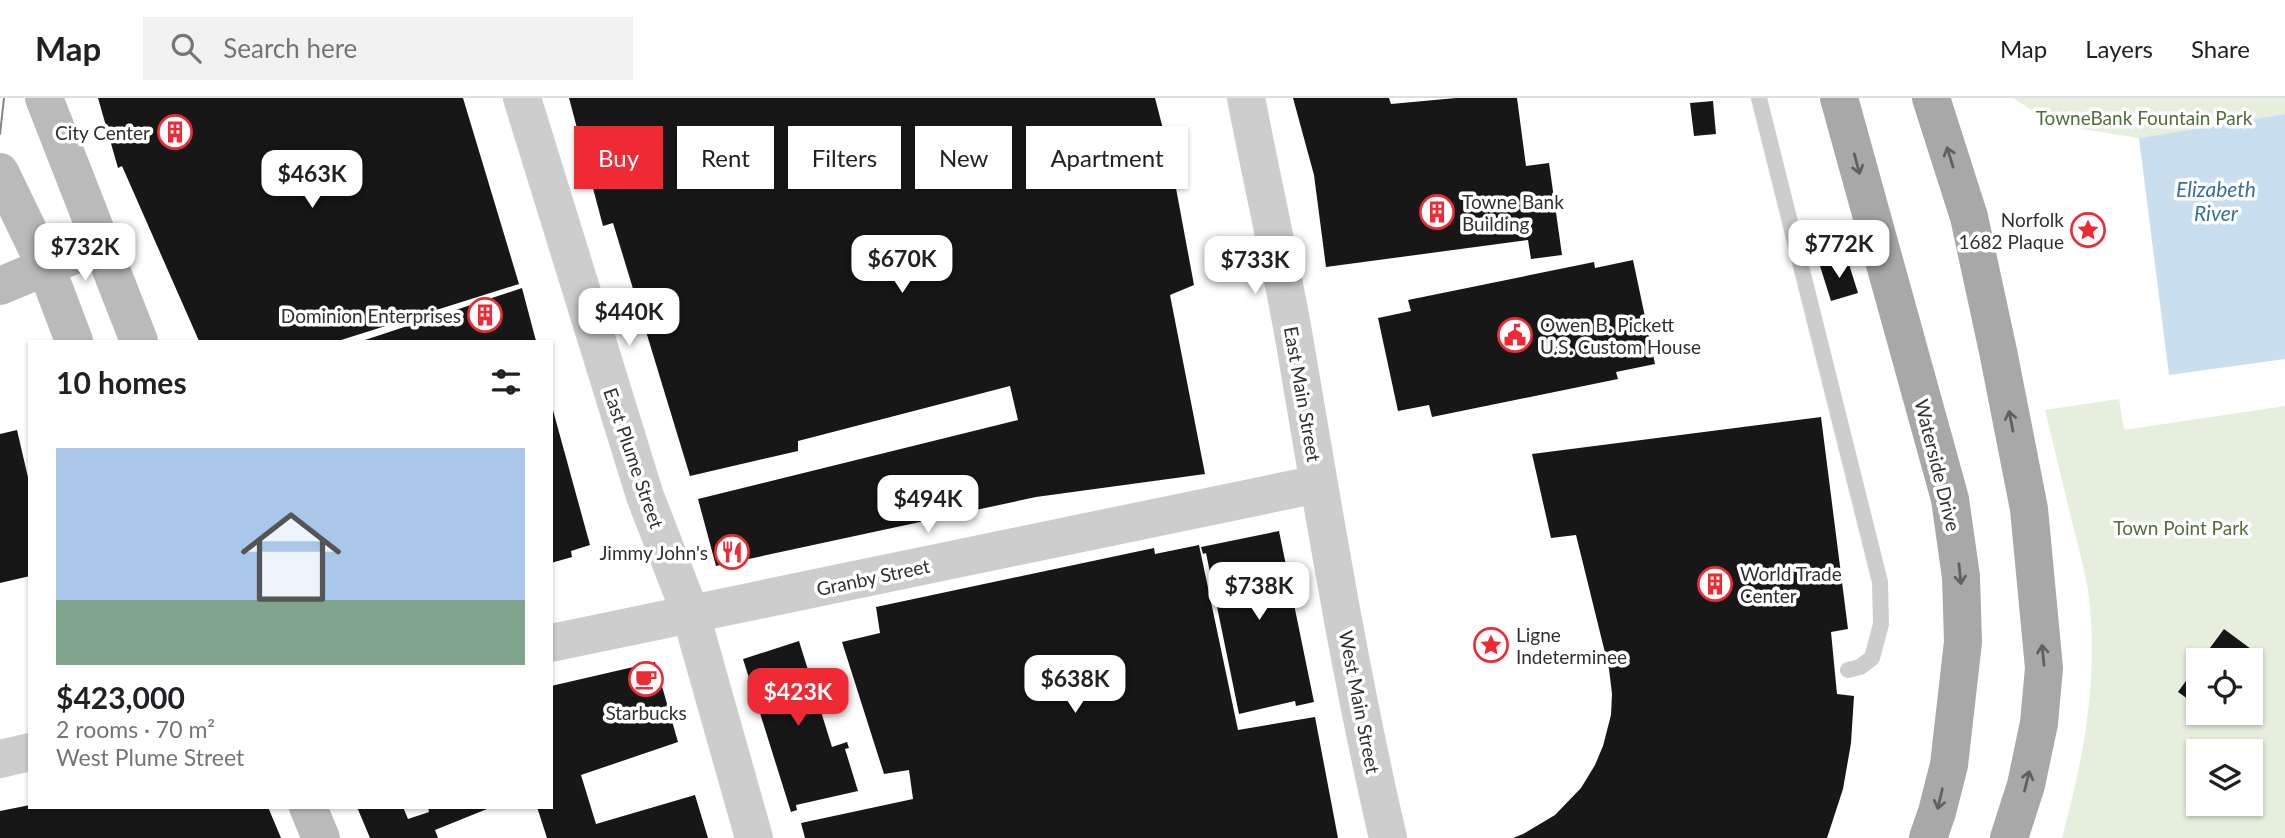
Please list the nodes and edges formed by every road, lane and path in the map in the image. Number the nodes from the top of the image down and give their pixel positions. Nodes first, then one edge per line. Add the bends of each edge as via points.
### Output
1 (44, 98) edge
2 (522, 98) edge
3 (1246, 98) edge
4 (1759, 98) edge
5 (1839, 98) edge
6 (1931, 98) edge
7 (0, 172) edge
8 (80, 189) junction
9 (11, 216) edge
10 (101, 244) junction
11 (46, 267) junction
12 (0, 286) edge
13 (74, 340) edge
14 (139, 340) edge
15 (1318, 484) junction
16 (691, 615) junction
17 (553, 643) edge
18 (1848, 670) dead end
19 (28, 752) edge
20 (0, 759) edge
21 (309, 809) edge
22 (321, 838) edge
23 (754, 838) edge
24 (1388, 838) edge
25 (1928, 838) edge
26 (2009, 838) edge

1 - 8 main road
2 - 16 street, East Plume Street via 645,496
3 - 15 street, East Main Street
4 - 18 lane via 1880,582 1881,624 1872,658
5 -> 25 main road, Waterside Drive via 1950,499 1961,577 1963,642 1949,765
26 -> 6 main road via 2029,772 2044,668 2029,509 1969,217
7 - 9 main road
8 - 9 main road
8 - 10 main road
9 - 11 main road
10 - 11 main road
10 - 14 main road
11 - 12 main road
11 - 13 main road
15 - 16 street, Granby Street
15 - 24 street, West Main Street
16 - 17 street, Granby Street
16 - 23 street, East Plume Street
19 - 20 street
21 - 22 main road

